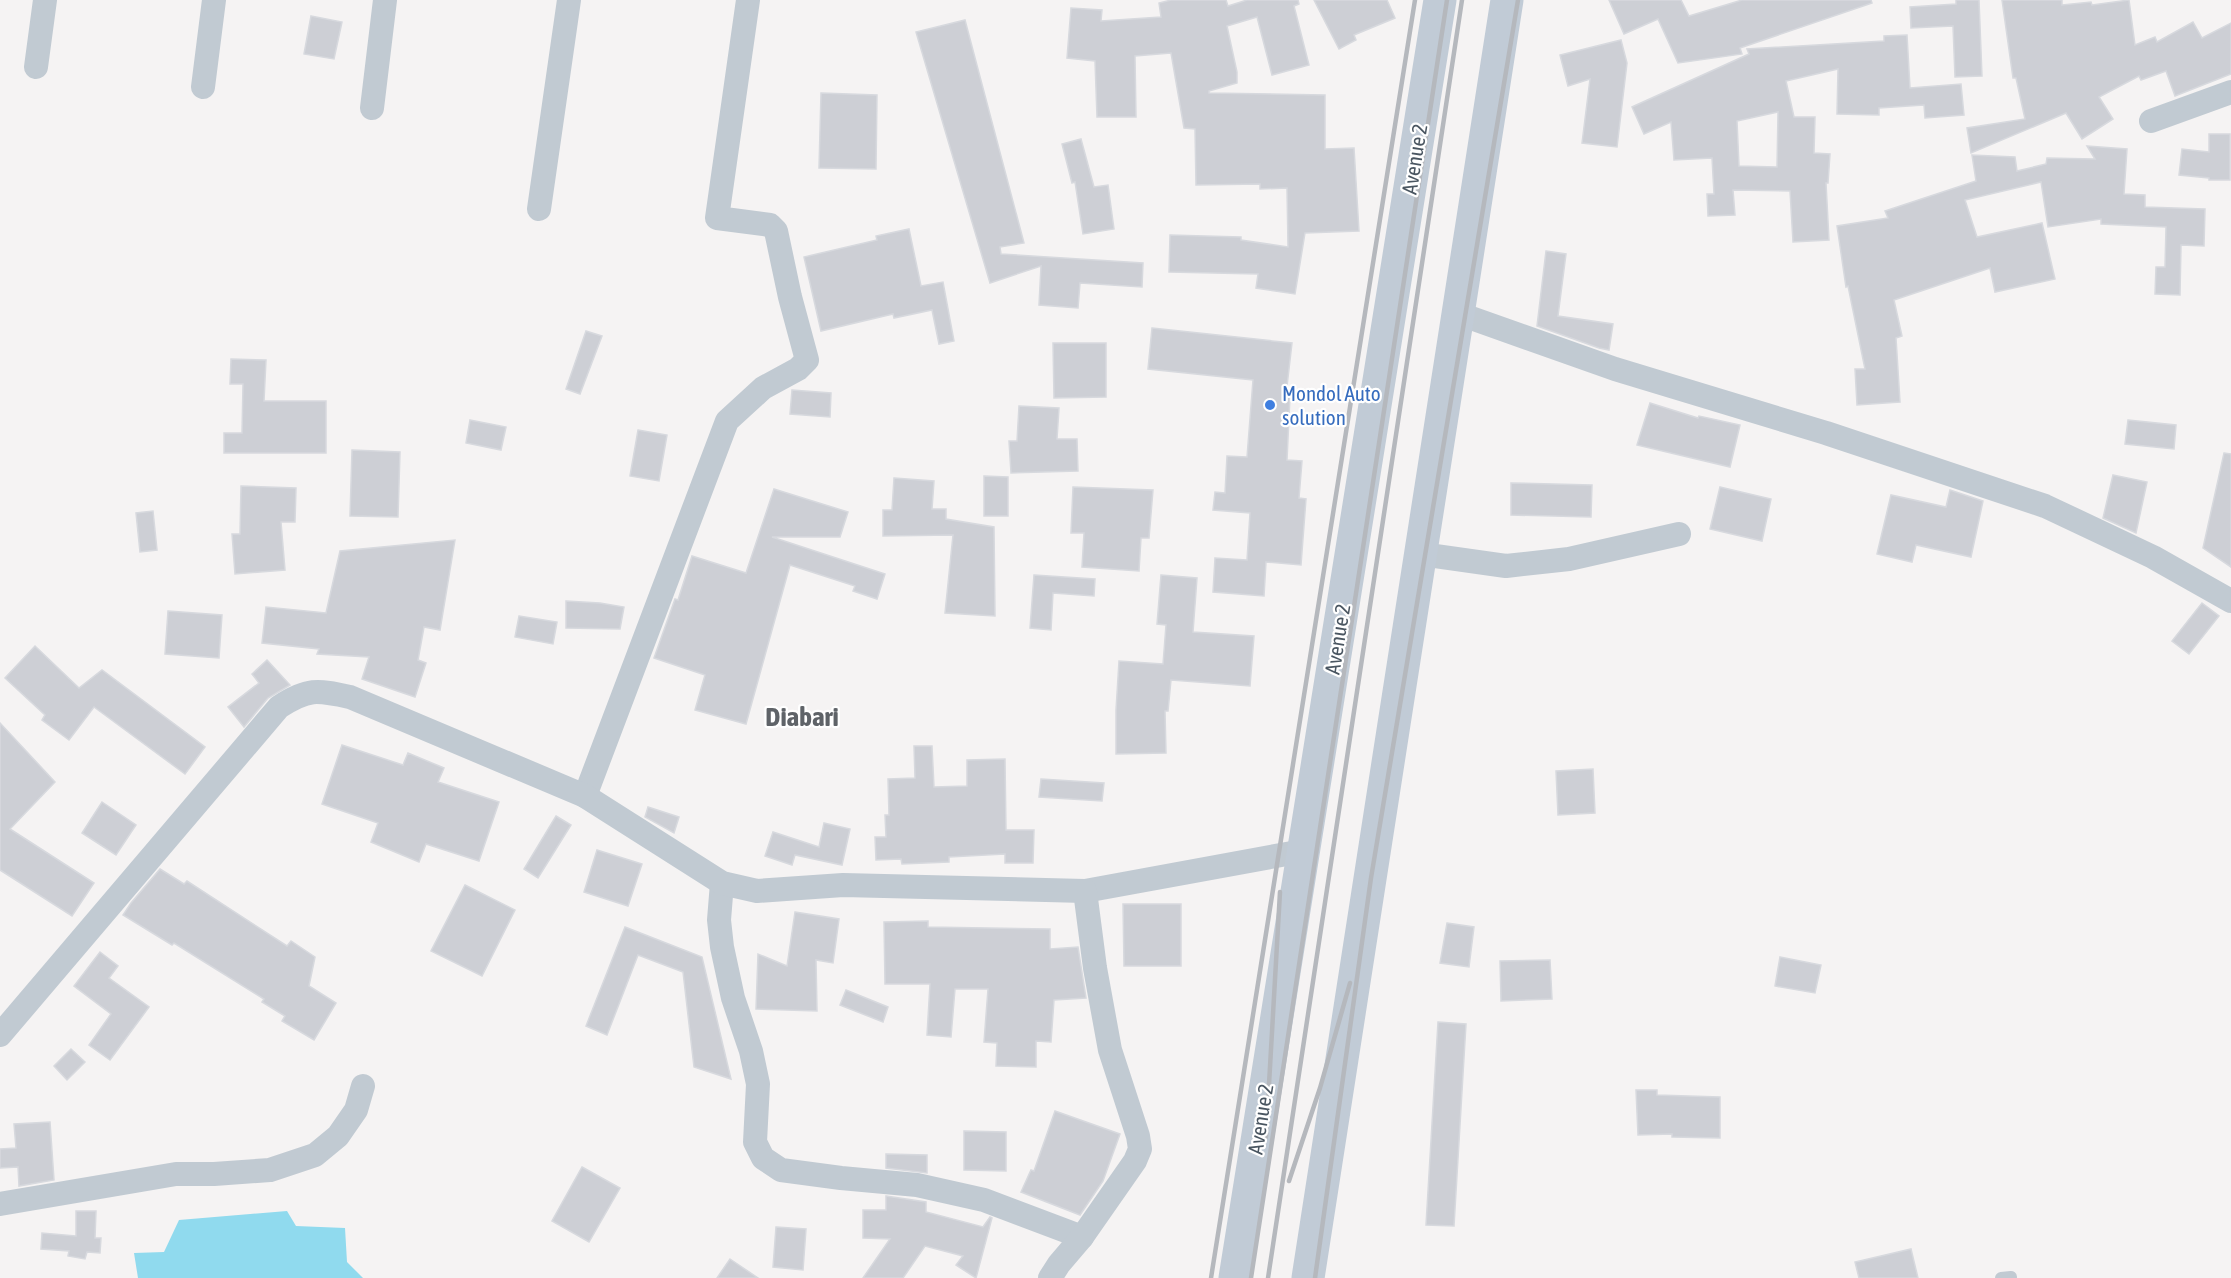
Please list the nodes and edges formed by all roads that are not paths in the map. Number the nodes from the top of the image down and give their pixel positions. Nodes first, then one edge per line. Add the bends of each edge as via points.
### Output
1 (45, 0) edge
2 (214, 0) edge
3 (385, 0) edge
4 (569, 0) edge
5 (748, 0) edge
6 (1440, 0) edge
7 (1507, 0) edge
8 (36, 67) dead end
9 (203, 87) dead end
10 (2231, 92) edge
11 (372, 108) dead end
12 (2151, 122) dead end
13 (539, 209) dead end
14 (1457, 313) junction
15 (1679, 534) dead end
16 (1422, 554) junction
17 (2231, 601) edge
18 (585, 796) junction
19 (1303, 851) junction
20 (722, 883) junction
21 (1085, 891) junction
22 (0, 1035) edge
23 (363, 1086) dead end
24 (0, 1204) edge
25 (1082, 1237) junction
26 (2011, 1277) edge
27 (1050, 1278) edge
28 (1235, 1278) edge
29 (1308, 1278) edge
30 (2001, 1278) edge

1 - 8 street
2 - 9 street
3 - 11 street
4 - 13 street
5 - 18 street via 717,218 770,225 776,231 807,360 763,388 727,421
6 - 19 main road, Avenue 2
7 - 14 main road
10 - 12 street
14 - 16 main road
14 - 17 street via 1615,369 1826,433 2045,506 2153,557
15 - 16 street via 1569,559 1506,566
16 - 29 main road
18 - 20 street
18 - 22 street via 350,697 320,691 298,694 279,707
19 - 21 street
19 - 28 main road, Avenue 2
20 - 21 street via 757,891 843,885
20 - 25 street via 722,947 758,1084 755,1142 763,1158 781,1170 917,1185 984,1200
21 - 25 street via 1110,1050 1140,1149
23 - 24 street via 356,1110 338,1136 315,1155 270,1170 176,1173
25 - 27 street
26 - 30 lane

